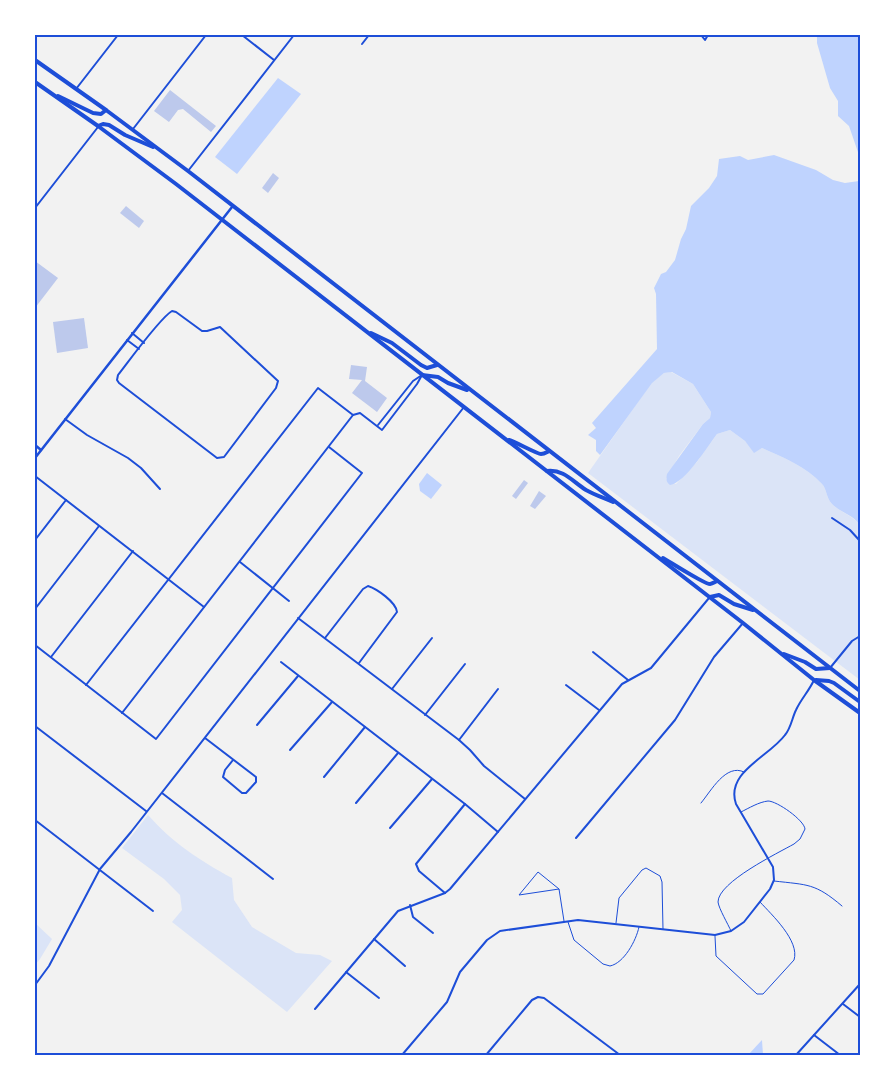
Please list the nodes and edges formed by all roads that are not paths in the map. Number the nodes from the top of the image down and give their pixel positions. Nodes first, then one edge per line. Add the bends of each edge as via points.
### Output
1 (118, 35) edge
2 (206, 35) edge
3 (242, 35) edge
4 (294, 35) edge
5 (369, 35) edge
6 (701, 35) edge
7 (708, 35) edge
8 (362, 44) dead end
9 (35, 60) edge
10 (274, 60) junction
11 (35, 82) edge
12 (76, 89) junction
13 (49, 92) junction
14 (106, 110) junction
15 (98, 126) junction
16 (132, 129) junction
17 (159, 149) junction
18 (188, 171) junction
19 (232, 206) junction
20 (35, 208) edge
21 (221, 219) junction
22 (364, 330) junction
23 (132, 333) junction
24 (127, 340) junction
25 (144, 343) junction
26 (139, 350) junction
27 (437, 365) junction
28 (422, 375) junction
29 (472, 391) junction
30 (464, 407) junction
31 (353, 415) junction
32 (65, 419) junction
33 (377, 426) junction
34 (505, 438) junction
35 (35, 445) edge
36 (328, 447) junction
37 (41, 450) junction
38 (549, 451) junction
39 (35, 458) edge
40 (547, 471) junction
41 (35, 476) edge
42 (160, 490) dead end
43 (66, 500) junction
44 (619, 505) junction
45 (832, 518) dead end
46 (99, 526) junction
47 (35, 540) edge
48 (860, 541) edge
49 (133, 551) junction
50 (652, 552) junction
51 (239, 562) junction
52 (169, 579) junction
53 (717, 581) junction
54 (273, 588) junction
55 (710, 597) junction
56 (289, 601) dead end
57 (204, 607) junction
58 (35, 609) edge
59 (755, 610) junction
60 (298, 618) junction
61 (744, 623) junction
62 (860, 636) edge
63 (325, 638) junction
64 (432, 638) dead end
65 (35, 645) edge
66 (593, 652) dead end
67 (780, 652) junction
68 (51, 657) junction
69 (281, 662) dead end
70 (359, 663) junction
71 (465, 664) dead end
72 (830, 668) junction
73 (298, 676) junction
74 (628, 680) junction
75 (814, 680) junction
76 (86, 685) junction
77 (566, 685) dead end
78 (392, 689) junction
79 (498, 689) dead end
80 (860, 691) edge
81 (332, 702) junction
82 (860, 702) edge
83 (599, 710) junction
84 (122, 713) junction
85 (425, 714) junction
86 (860, 714) edge
87 (257, 725) dead end
88 (35, 726) edge
89 (365, 727) junction
90 (205, 738) junction
91 (459, 740) junction
92 (290, 750) dead end
93 (398, 753) junction
94 (233, 760) junction
95 (744, 772) junction
96 (324, 776) dead end
97 (432, 779) junction
98 (162, 793) junction
99 (525, 799) junction
100 (356, 803) dead end
101 (701, 803) dead end
102 (465, 804) junction
103 (147, 812) junction
104 (741, 812) junction
105 (35, 820) edge
106 (390, 828) dead end
107 (498, 832) junction
108 (576, 838) dead end
109 (768, 859) junction
110 (100, 869) junction
111 (273, 879) dead end
112 (774, 880) junction
113 (559, 889) junction
114 (445, 893) junction
115 (760, 902) junction
116 (410, 905) junction
117 (842, 906) dead end
118 (153, 911) dead end
119 (568, 921) junction
120 (564, 922) junction
121 (616, 925) junction
122 (639, 927) junction
123 (663, 929) junction
124 (731, 931) junction
125 (433, 933) dead end
126 (715, 935) junction
127 (374, 940) junction
128 (405, 966) dead end
129 (346, 972) junction
130 (860, 984) edge
131 (35, 985) edge
132 (379, 998) dead end
133 (842, 1004) junction
134 (315, 1009) dead end
135 (860, 1017) edge
136 (814, 1035) junction
137 (402, 1055) edge
138 (486, 1055) edge
139 (620, 1055) edge
140 (796, 1055) edge
141 (840, 1055) edge

1 - 12 street
2 - 16 street
3 - 10 street
4 - 10 street
5 - 8 street
6 - 7 street via 704,40
9 - 12 highway
10 - 18 street
11 - 13 highway
12 - 14 highway
13 - 14 highway via 93,113 101,114
13 - 15 highway
14 - 16 highway
15 - 17 highway via 109,126
15 - 20 street
15 - 21 highway
16 - 17 highway
17 - 18 highway
18 - 19 highway
19 - 21 street
19 - 27 highway
21 - 22 highway
21 - 23 street
22 - 27 highway via 392,343 421,365 431,368
22 - 28 highway
23 - 24 street
23 - 25 street
24 - 26 street
24 - 32 street
25 - 26 street
25 - 26 street via 167,314 176,312 202,331 220,327 276,379 278,385 224,457 217,458 119,383 118,375
27 - 29 highway
28 - 29 highway via 438,377 448,384
28 - 30 highway
28 - 33 street via 413,381
28 - 33 street via 382,430
29 - 38 highway
30 - 34 highway
30 - 60 street
31 - 33 street via 360,413
31 - 36 street
31 - 52 street via 318,388
32 - 37 street
32 - 42 street via 128,458
34 - 38 highway via 538,454
34 - 40 highway
35 - 37 street
36 - 51 street
36 - 54 street via 362,473
37 - 39 street
38 - 44 highway
40 - 44 highway via 563,473 586,490
40 - 50 highway
41 - 43 street
43 - 46 street
43 - 47 street
44 - 53 highway
45 - 48 street
46 - 49 street
46 - 58 street
49 - 52 street
49 - 68 street
50 - 53 highway via 703,582
50 - 55 highway
51 - 54 street
51 - 57 street
52 - 57 street
52 - 76 street
53 - 59 highway
54 - 56 street
54 - 84 street via 156,739
55 - 59 highway via 719,595 734,604
55 - 61 highway
55 - 74 street via 652,668
57 - 84 street
59 - 72 highway
60 - 63 street
60 - 90 street
61 - 67 highway
61 - 108 street via 714,657 675,720
62 - 72 street
63 - 70 street
63 - 70 street via 368,586 394,604 397,612
64 - 78 street
65 - 68 street
66 - 74 street
67 - 72 highway via 816,669
67 - 75 highway
68 - 76 street
69 - 73 street
70 - 78 street
71 - 85 street
72 - 80 highway
73 - 81 street
73 - 87 street
74 - 83 street
75 - 82 highway via 834,683
75 - 86 highway
75 - 95 street via 782,738
76 - 84 street
77 - 83 street
78 - 85 street
79 - 91 street
81 - 89 street
81 - 92 street
83 - 99 street
85 - 91 street
88 - 103 street
89 - 93 street
89 - 96 street
90 - 94 street
90 - 98 street
91 - 99 street via 484,766
93 - 97 street
93 - 100 street
94 - 94 street via 256,779 255,785 246,793 223,777
95 - 101 lane via 733,769 726,773
95 - 104 street via 734,791
97 - 102 street
97 - 106 street
98 - 103 street
98 - 111 street
99 - 107 street
102 - 107 street
102 - 114 street via 416,864 419,871
103 - 110 street
104 - 109 street
104 - 109 lane via 773,802 804,823 805,830 800,839
105 - 110 street
107 - 114 street
109 - 112 street via 774,870
109 - 124 lane via 736,878 719,899
110 - 118 street
110 - 131 street via 53,959
112 - 115 street
112 - 117 lane via 815,886
113 - 113 lane via 543,892 519,895 538,872
113 - 120 lane
114 - 116 street
115 - 124 street via 744,922
115 - 126 lane via 782,926 795,952 794,960 763,994 757,994 716,956
116 - 125 street via 413,917
116 - 127 street via 396,913
119 - 120 street
119 - 121 street
119 - 122 lane via 574,940 610,966 619,961 634,942
120 - 137 street via 503,930 490,937 458,974 447,1002
121 - 122 street
121 - 123 lane via 619,898 646,868 661,879
122 - 123 street
123 - 126 street
124 - 126 street
127 - 128 street
127 - 129 street
129 - 132 street
129 - 134 street
130 - 133 street
133 - 135 street
133 - 136 street
136 - 140 street
136 - 141 street
138 - 139 street via 538,997 544,998

